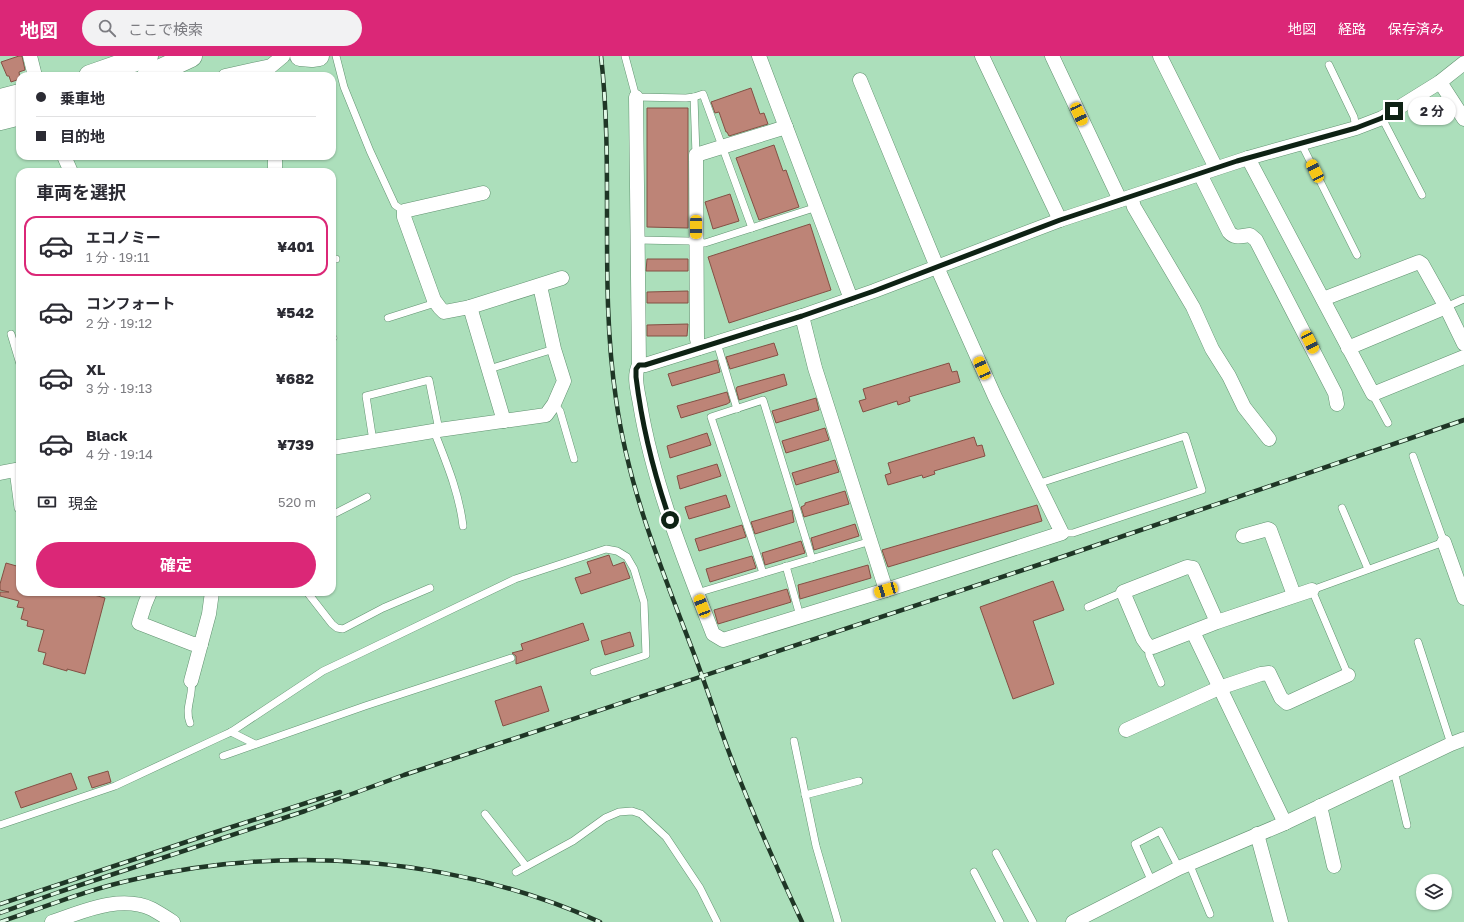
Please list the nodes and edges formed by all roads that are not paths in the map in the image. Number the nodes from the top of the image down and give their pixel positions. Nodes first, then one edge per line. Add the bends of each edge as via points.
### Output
1 (30, 56) edge
2 (191, 56) edge
3 (283, 56) edge
4 (300, 56) edge
5 (319, 56) edge
6 (336, 56) edge
7 (625, 56) edge
8 (759, 56) edge
9 (982, 56) edge
10 (1052, 56) edge
11 (1160, 56) edge
12 (1464, 63) edge
13 (1329, 65) dead end
14 (149, 71) edge
15 (34, 72) edge
16 (137, 72) edge
17 (264, 72) edge
18 (860, 80) dead end
19 (1440, 82) junction
20 (16, 96) edge
21 (636, 97) junction
22 (694, 97) junction
23 (0, 100) edge
24 (16, 115) edge
25 (1382, 118) junction
26 (0, 119) edge
27 (1464, 119) edge
28 (786, 127) junction
29 (1356, 128) junction
30 (1300, 143) junction
31 (722, 147) junction
32 (696, 155) junction
33 (1248, 158) junction
34 (1216, 168) junction
35 (1200, 174) junction
36 (483, 192) dead end
37 (1422, 196) dead end
38 (1126, 199) junction
39 (817, 207) junction
40 (404, 211) junction
41 (1060, 220) junction
42 (752, 228) junction
43 (638, 240) junction
44 (696, 242) junction
45 (1357, 255) dead end
46 (937, 267) junction
47 (562, 278) dead end
48 (540, 286) junction
49 (851, 299) junction
50 (1323, 299) junction
51 (1464, 299) edge
52 (434, 300) junction
53 (470, 306) junction
54 (1446, 307) junction
55 (802, 316) junction
56 (388, 318) dead end
57 (11, 334) dead end
58 (717, 343) junction
59 (1464, 344) edge
60 (699, 348) junction
61 (1348, 348) junction
62 (554, 349) junction
63 (16, 351) edge
64 (1464, 357) edge
65 (639, 365) junction
66 (489, 369) junction
67 (1373, 394) junction
68 (554, 404) junction
69 (1337, 404) dead end
70 (737, 409) junction
71 (504, 421) junction
72 (1388, 423) dead end
73 (437, 431) junction
74 (1269, 439) dead end
75 (373, 441) junction
76 (336, 447) edge
77 (1413, 456) dead end
78 (574, 460) dead end
79 (11, 470) edge
80 (1038, 484) junction
81 (16, 497) edge
82 (367, 497) dead end
83 (1342, 508) dead end
84 (336, 513) edge
85 (463, 526) dead end
86 (1062, 533) junction
87 (1243, 536) dead end
88 (871, 541) junction
89 (1444, 542) junction
90 (812, 558) junction
91 (786, 566) junction
92 (1368, 570) junction
93 (763, 573) junction
94 (430, 588) dead end
95 (886, 590) junction
96 (1312, 590) junction
97 (1123, 592) junction
98 (697, 593) junction
99 (1294, 595) junction
100 (148, 596) edge
101 (211, 596) edge
102 (310, 596) edge
103 (1464, 598) edge
104 (1088, 607) dead end
105 (800, 616) junction
106 (1217, 622) junction
107 (1193, 632) junction
108 (1418, 642) dead end
109 (201, 644) junction
110 (1148, 646) junction
111 (511, 658) dead end
112 (594, 672) dead end
113 (1348, 675) joint
114 (190, 681) joint
115 (1161, 683) dead end
116 (1219, 688) junction
117 (190, 723) dead end
118 (1126, 730) dead end
119 (231, 732) junction
120 (1464, 739) edge
121 (794, 741) dead end
122 (255, 744) junction
123 (1451, 744) junction
124 (223, 756) dead end
125 (1393, 772) junction
126 (859, 781) dead end
127 (805, 795) junction
128 (1320, 806) junction
129 (486, 814) dead end
130 (1284, 823) junction
131 (0, 825) edge
132 (1408, 826) dead end
133 (1257, 834) junction
134 (996, 853) dead end
135 (526, 866) junction
136 (1184, 866) junction
137 (1334, 866) dead end
138 (516, 872) dead end
139 (974, 872) dead end
140 (1152, 882) junction
141 (1210, 914) dead end
142 (52, 922) edge
143 (173, 922) edge
144 (716, 922) edge
145 (838, 922) edge
146 (1000, 922) edge
147 (1033, 922) edge
148 (1072, 922) edge
149 (1281, 922) edge

1 - 15 street
2 - 14 main road
3 - 17 street
4 - 5 street
6 - 40 lane via 344,87 370,151 395,205
7 - 21 lane
8 - 28 street
9 - 41 street
10 - 38 street
11 - 34 street
12 - 19 street
13 - 29 lane via 1354,117
14 - 16 main road
18 - 46 street
19 - 25 street
19 - 27 street
20 - 23 main road
21 - 22 lane
21 - 43 street
22 - 31 lane via 704,94
22 - 32 lane
24 - 26 main road
25 - 29 street
25 - 37 lane
28 - 31 street
28 - 39 street
29 - 30 street
30 - 33 street
30 - 45 lane
31 - 32 street
31 - 42 lane
32 - 44 street
33 - 34 street
33 - 50 street
34 - 35 street
35 - 38 street
35 - 69 street via 1231,235 1250,235 1256,240 1335,393
36 - 40 street
38 - 41 street
38 - 74 street via 1134,207 1193,307 1212,349 1244,407
39 - 42 lane
39 - 49 street
40 - 52 street
41 - 46 street
42 - 44 lane via 705,243
43 - 44 lane
43 - 65 street
44 - 60 street
46 - 49 street
46 - 80 street via 995,397
47 - 48 street
48 - 53 street
48 - 62 street
49 - 55 street
50 - 54 street via 1419,262
50 - 61 street
51 - 54 lane
52 - 53 street via 444,312
52 - 56 lane via 429,305
53 - 66 street
54 - 59 street
54 - 61 street
55 - 58 street
55 - 88 street via 815,368
57 - 63 lane
58 - 60 street
58 - 70 lane
60 - 65 street
61 - 67 street
62 - 66 lane
62 - 68 street via 564,381
64 - 67 street
65 - 98 street via 636,377 644,427 665,506
66 - 71 street
67 - 72 lane
68 - 71 street via 546,416
68 - 78 lane via 560,411
70 - 90 lane via 763,400
70 - 93 lane via 711,417
71 - 73 street
73 - 75 street
73 - 75 lane via 429,380 366,396
73 - 85 lane via 458,493
75 - 76 street
77 - 89 lane
79 - 81 lane
80 - 86 street
80 - 86 lane via 1185,436 1202,490 1074,533
82 - 84 lane
83 - 92 lane
86 - 95 street
87 - 99 street via 1270,530
88 - 90 lane
88 - 95 street
89 - 92 lane
89 - 103 street
90 - 91 lane
91 - 93 lane
91 - 105 lane
92 - 96 lane
93 - 98 lane
94 - 102 lane via 343,629 332,624
95 - 105 street
96 - 99 street
96 - 113 lane
97 - 104 lane
97 - 106 street via 1187,567 1193,568
97 - 110 street
98 - 105 street via 713,634 723,640
99 - 106 street
100 - 109 street via 140,623 193,644
101 - 109 street
106 - 107 street
107 - 110 street via 1153,647
107 - 116 street
108 - 123 lane
109 - 114 street
110 - 115 lane
111 - 122 lane
112 - 119 lane via 646,655 644,602 634,569 627,557 617,551 606,549 515,579 323,671
113 - 116 street via 1287,703 1281,698 1269,673
114 - 117 lane via 192,686 187,708
116 - 118 street
116 - 130 street
119 - 122 lane
119 - 131 lane via 115,786
120 - 123 street
121 - 127 lane
122 - 124 lane
123 - 125 street
125 - 128 street
125 - 132 lane
126 - 127 lane
127 - 145 lane via 816,846
128 - 130 street
128 - 137 street
129 - 135 lane
130 - 133 street
133 - 136 street
133 - 149 street
134 - 147 lane
135 - 138 lane
135 - 144 lane via 573,841 605,818 619,812 635,812 641,814 666,837 700,888
136 - 140 street
136 - 140 lane via 1160,831 1136,844
136 - 141 lane
139 - 146 lane
140 - 148 street
142 - 143 street via 108,905 120,904 151,909

